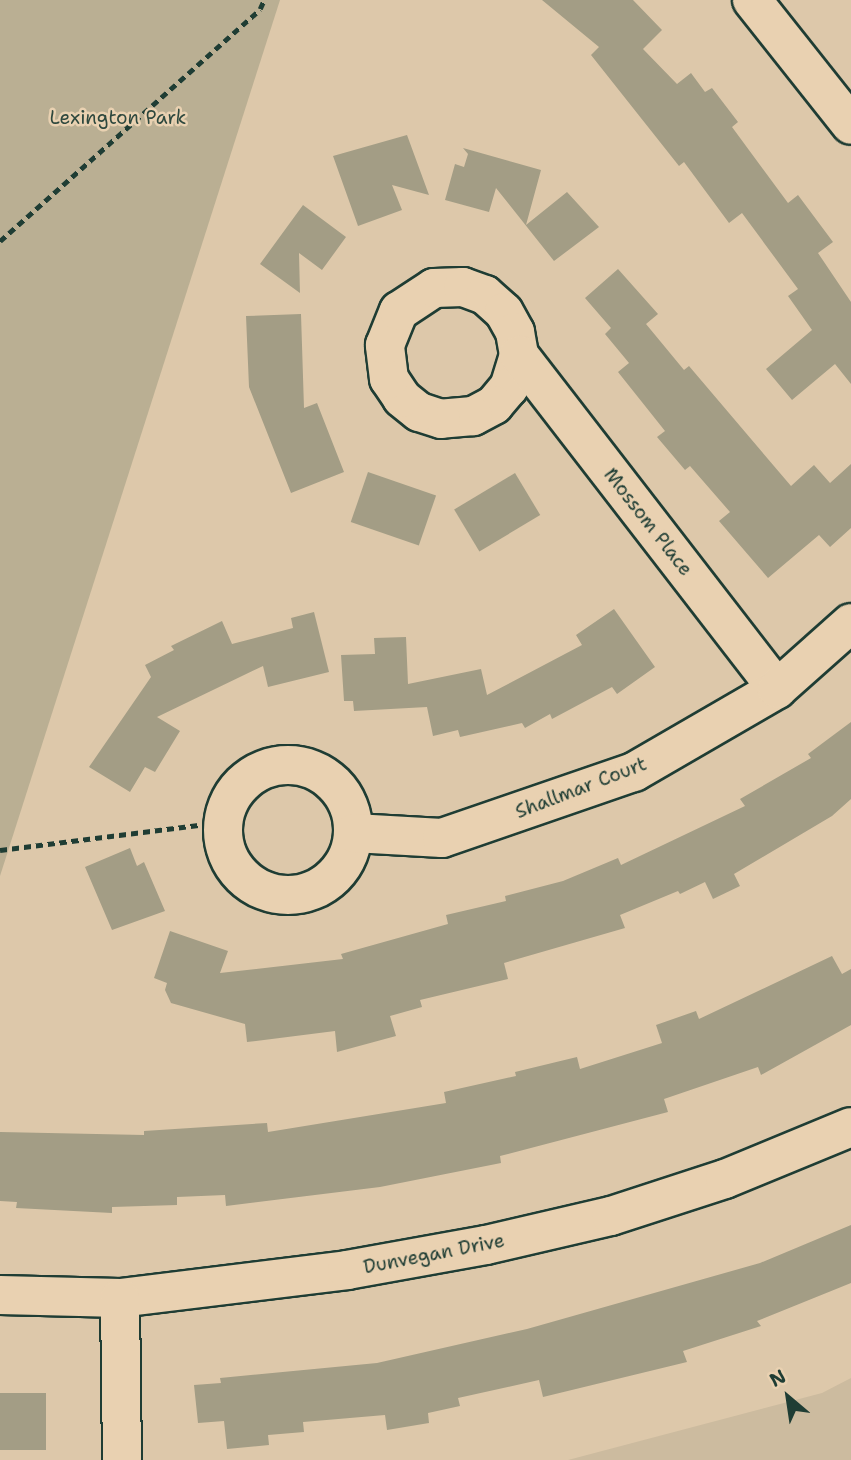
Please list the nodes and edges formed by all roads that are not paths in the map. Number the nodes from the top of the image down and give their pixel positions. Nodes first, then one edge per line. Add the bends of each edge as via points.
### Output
1 (752, 0) edge
2 (846, 108) edge
3 (519, 355) dead end
4 (851, 623) edge
5 (777, 689) junction
6 (354, 834) junction
7 (851, 1127) edge
8 (0, 1295) edge
9 (120, 1298) junction
10 (122, 1460) edge

1 - 2 street
3 - 5 street, Mossom Place
4 - 5 street, Shallmar Court
5 - 6 street, Shallmar Court via 634,772 442,838
6 - 6 street via 345,863 330,881 294,896 271,894 236,872 225,852 222,821 237,787 254,774 275,765 299,765 321,773 338,788 353,820
7 - 9 street, Dunvegan Drive via 725,1179 561,1228 347,1270
8 - 9 street, Dunvegan Drive
9 - 10 street

